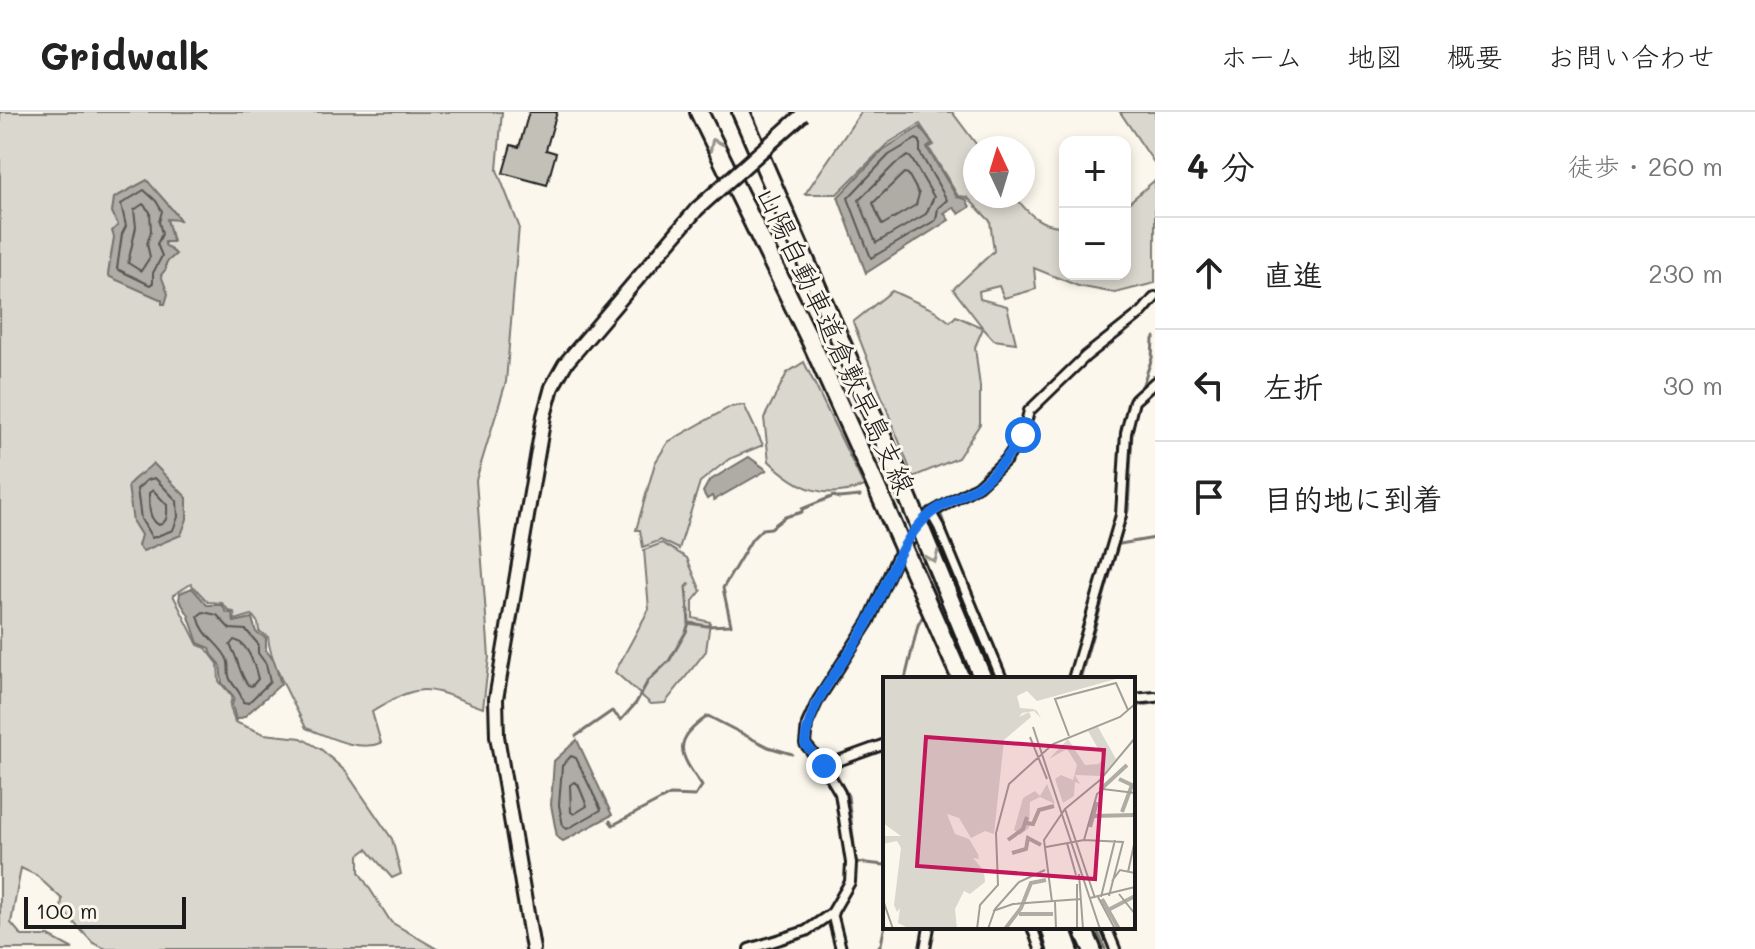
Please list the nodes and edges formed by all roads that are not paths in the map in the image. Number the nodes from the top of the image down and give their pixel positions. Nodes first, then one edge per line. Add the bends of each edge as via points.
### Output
1 (699, 112) edge
2 (741, 112) edge
3 (804, 113) edge
4 (1155, 297) edge
5 (1155, 382) edge
6 (931, 513) junction
7 (960, 677) edge
8 (982, 677) edge
9 (1001, 677) edge
10 (1074, 677) edge
11 (1155, 697) edge
12 (1135, 699) edge
13 (883, 745) edge
14 (824, 766) junction
15 (832, 913) junction
16 (929, 929) edge
17 (1033, 929) edge
18 (1051, 929) edge
19 (1062, 929) edge
20 (1082, 929) edge
21 (1107, 929) edge
22 (533, 949) edge
23 (749, 949) edge
24 (841, 949) edge
25 (925, 949) edge
26 (1040, 949) edge
27 (1056, 949) edge
28 (1069, 949) edge
29 (1089, 949) edge
30 (1115, 949) edge

7 -> 1 highway, 山陽自動車道倉敷早島支線, bridge via 805,329
2 -> 8 highway, 山陽自動車道倉敷早島支線, bridge
3 - 22 street, bridge via 697,209 565,364 552,387 496,699 497,736
4 - 6 street via 1029,411 1023,435 1006,460 978,486
5 - 10 street via 1134,401 1126,433 1121,515
6 - 9 street
6 - 14 street via 896,559 869,621 807,724 805,744
11 - 12 street
13 - 14 street
14 - 15 street via 840,793 851,863 850,882
15 - 23 street via 806,931
15 - 24 street
16 - 25 street
17 - 26 street
18 - 27 highway
19 - 28 highway
20 - 29 highway
21 - 30 street

